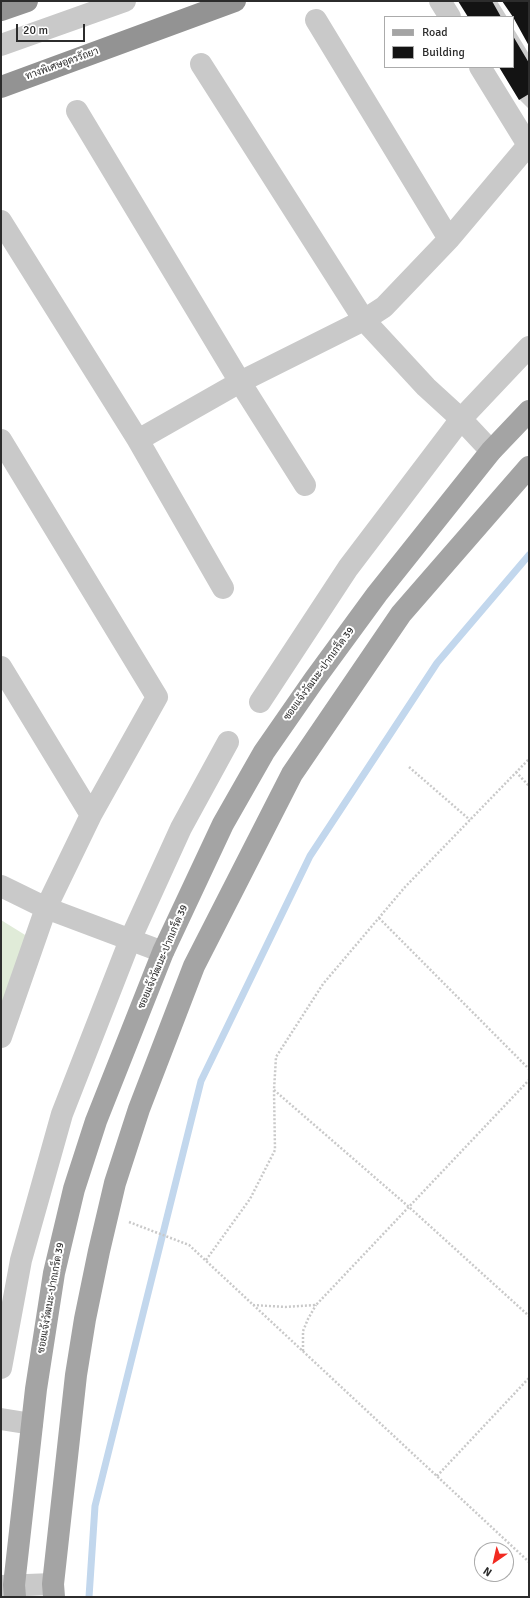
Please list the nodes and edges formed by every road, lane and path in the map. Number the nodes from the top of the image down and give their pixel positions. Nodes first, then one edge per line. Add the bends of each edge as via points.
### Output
1 (26, 1) edge
2 (125, 1) edge
3 (235, 1) edge
4 (440, 1) edge
5 (1, 10) edge
6 (449, 16) edge
7 (316, 20) dead end
8 (1, 45) edge
9 (200, 64) dead end
10 (481, 68) edge
11 (1, 87) edge
12 (77, 111) dead end
13 (528, 144) edge
14 (1, 221) edge
15 (449, 239) junction
16 (364, 320) junction
17 (529, 347) edge
18 (240, 382) junction
19 (529, 411) edge
20 (460, 419) junction
21 (1, 440) edge
22 (138, 440) junction
23 (491, 451) junction
24 (529, 467) edge
25 (305, 485) dead end
26 (223, 588) dead end
27 (1, 667) edge
28 (260, 702) dead end
29 (228, 742) dead end
30 (529, 759) edge
31 (409, 767) dead end
32 (516, 772) junction
33 (529, 786) edge
34 (91, 815) junction
35 (470, 820) junction
36 (1, 886) edge
37 (46, 908) junction
38 (379, 918) junction
39 (130, 940) junction
40 (163, 952) junction
41 (1, 1037) edge
42 (529, 1069) edge
43 (529, 1080) edge
44 (274, 1090) junction
45 (409, 1206) junction
46 (108, 1213) junction
47 (206, 1260) junction
48 (253, 1304) junction
49 (316, 1305) junction
50 (529, 1316) edge
51 (303, 1351) junction
52 (1, 1368) edge
53 (529, 1378) edge
54 (1, 1419) edge
55 (32, 1424) junction
56 (436, 1476) junction
57 (529, 1562) edge
58 (10, 1589) edge
59 (54, 1591) edge

1 - 5 highway
2 - 8 street
3 - 11 highway, ทางพิเศษอุดรรัถยา
4 - 6 street
7 - 15 street
9 - 16 street
10 - 13 street
12 - 18 street
13 - 15 street
14 - 22 street
15 - 16 street via 384,307
16 - 18 street
16 - 20 street via 426,387
17 - 20 street
18 - 22 street
18 - 25 street
19 - 23 main road, ซอยแจ้งวัฒนะ-ปากเกร็ด 39
20 - 23 street
20 - 28 street via 348,568
21 - 34 street via 157,697
22 - 26 street
23 - 40 main road, ซอยแจ้งวัฒนะ-ปากเกร็ด 39 via 377,594 264,752 223,824
24 - 46 main road via 401,614 292,774 194,966 139,1109
27 - 34 street
29 - 39 street via 181,828
30 - 32 path
31 - 35 path
32 - 33 path
32 - 35 path
34 - 37 street
35 - 38 path via 405,887
36 - 37 street
37 - 39 street
37 - 41 street
38 - 42 path
38 - 44 path via 323,984 276,1057
39 - 40 street
39 - 52 street via 62,1114 21,1260
40 - 55 main road, ซอยแจ้งวัฒนะ-ปากเกร็ด 39 via 96,1121 74,1189 54,1273
43 - 45 path
44 - 45 path
44 - 47 path via 275,1150 250,1199
45 - 49 path
45 - 50 path
46 - 47 path via 189,1245
46 - 59 main road via 84,1320 76,1375
47 - 48 path
48 - 49 path via 285,1307
48 - 51 path
49 - 51 path via 303,1331
51 - 56 path
53 - 56 path
54 - 55 street
55 - 58 main road, ซอยแจ้งวัฒนะ-ปากเกร็ด 39
56 - 57 path
58 - 59 street

